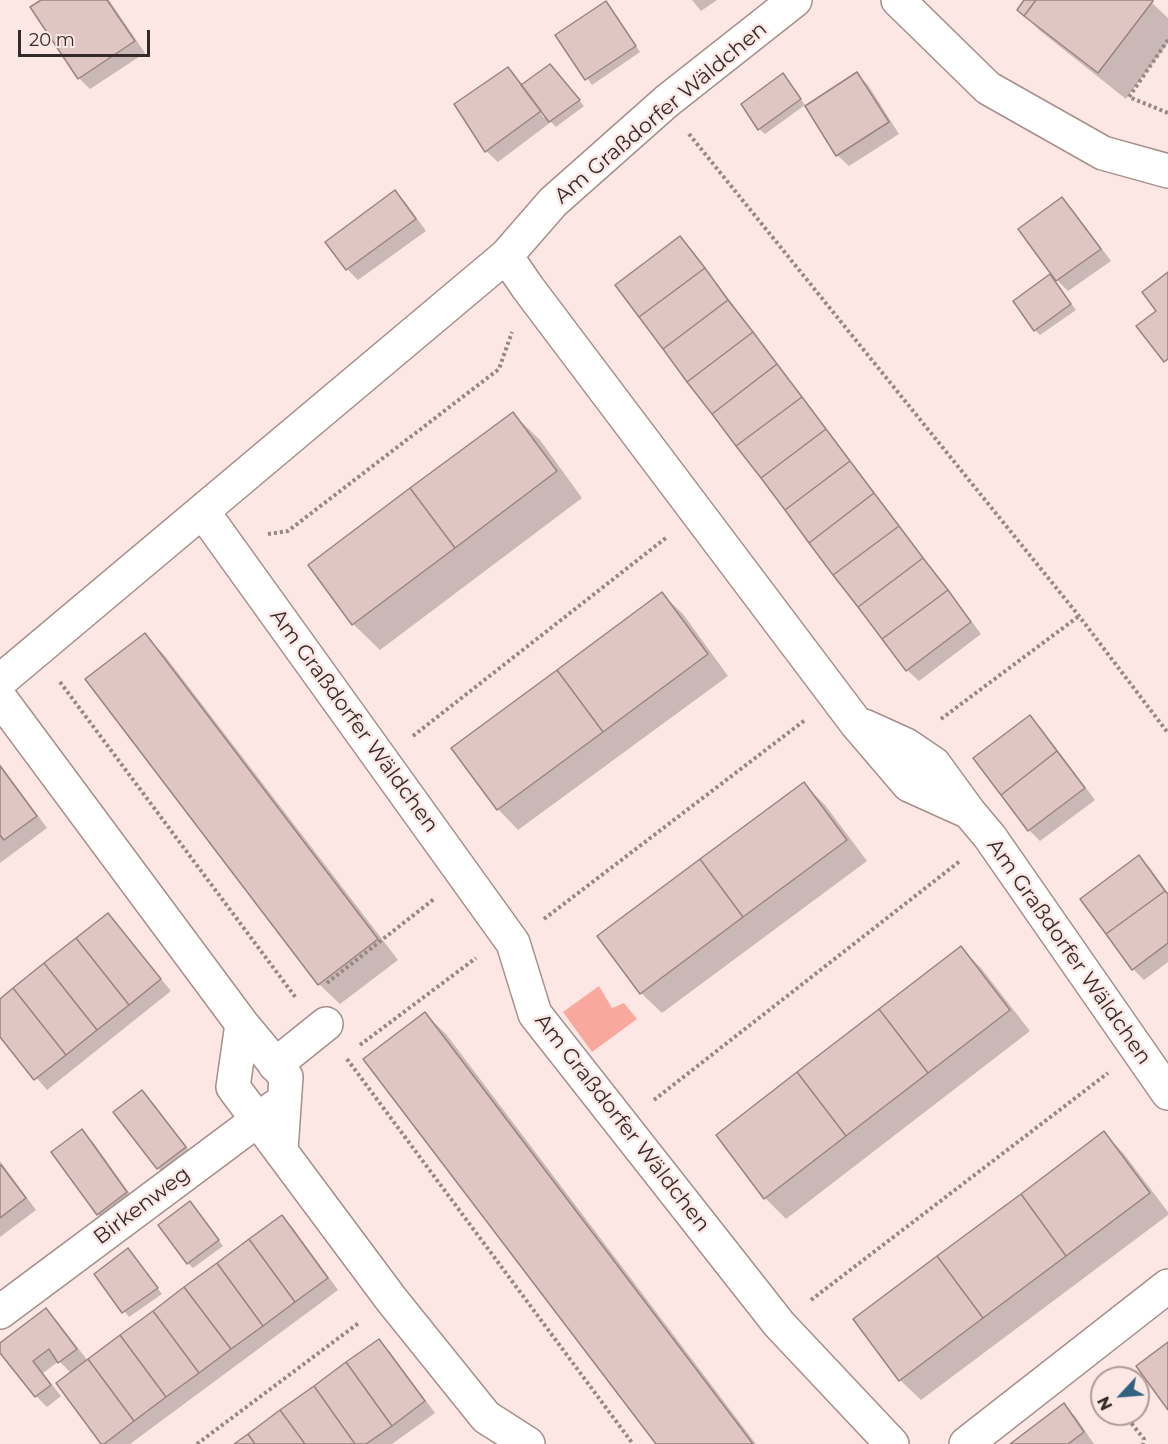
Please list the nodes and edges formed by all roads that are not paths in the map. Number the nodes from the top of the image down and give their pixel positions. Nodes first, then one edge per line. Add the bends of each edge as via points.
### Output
1 (795, 0) edge
2 (898, 0) edge
3 (1168, 171) edge
4 (506, 256) junction
5 (203, 512) junction
6 (0, 681) edge
7 (0, 698) edge
8 (856, 723) junction
9 (969, 812) junction
10 (242, 1024) junction
11 (326, 1024) dead end
12 (275, 1065) junction
13 (1168, 1093) edge
14 (284, 1100) junction
15 (257, 1119) junction
16 (281, 1150) junction
17 (1168, 1286) edge
18 (0, 1312) edge
19 (528, 1444) edge
20 (892, 1444) edge
21 (966, 1444) edge

1 - 4 street, Am Graßdorfer Wäldchen via 667,101 553,202
2 - 3 street via 988,88 1103,153
4 - 5 street, Am Graßdorfer Wäldchen
4 - 8 street, Am Graßdorfer Wäldchen
5 - 6 street, Am Graßdorfer Wäldchen
5 - 20 street, Am Graßdorfer Wäldchen via 509,939 535,1014 779,1324
7 - 10 street
8 - 9 street, Am Graßdorfer Wäldchen via 909,785
8 - 9 street, Am Graßdorfer Wäldchen via 906,745 934,764
9 - 13 street, Am Graßdorfer Wäldchen
10 - 12 street
10 - 15 street via 233,1087
11 - 12 street
12 - 14 street via 285,1077
14 - 15 street, Birkenweg
14 - 16 street
15 - 16 street
15 - 18 street, Birkenweg
16 - 19 street via 391,1299 486,1417
17 - 21 street

